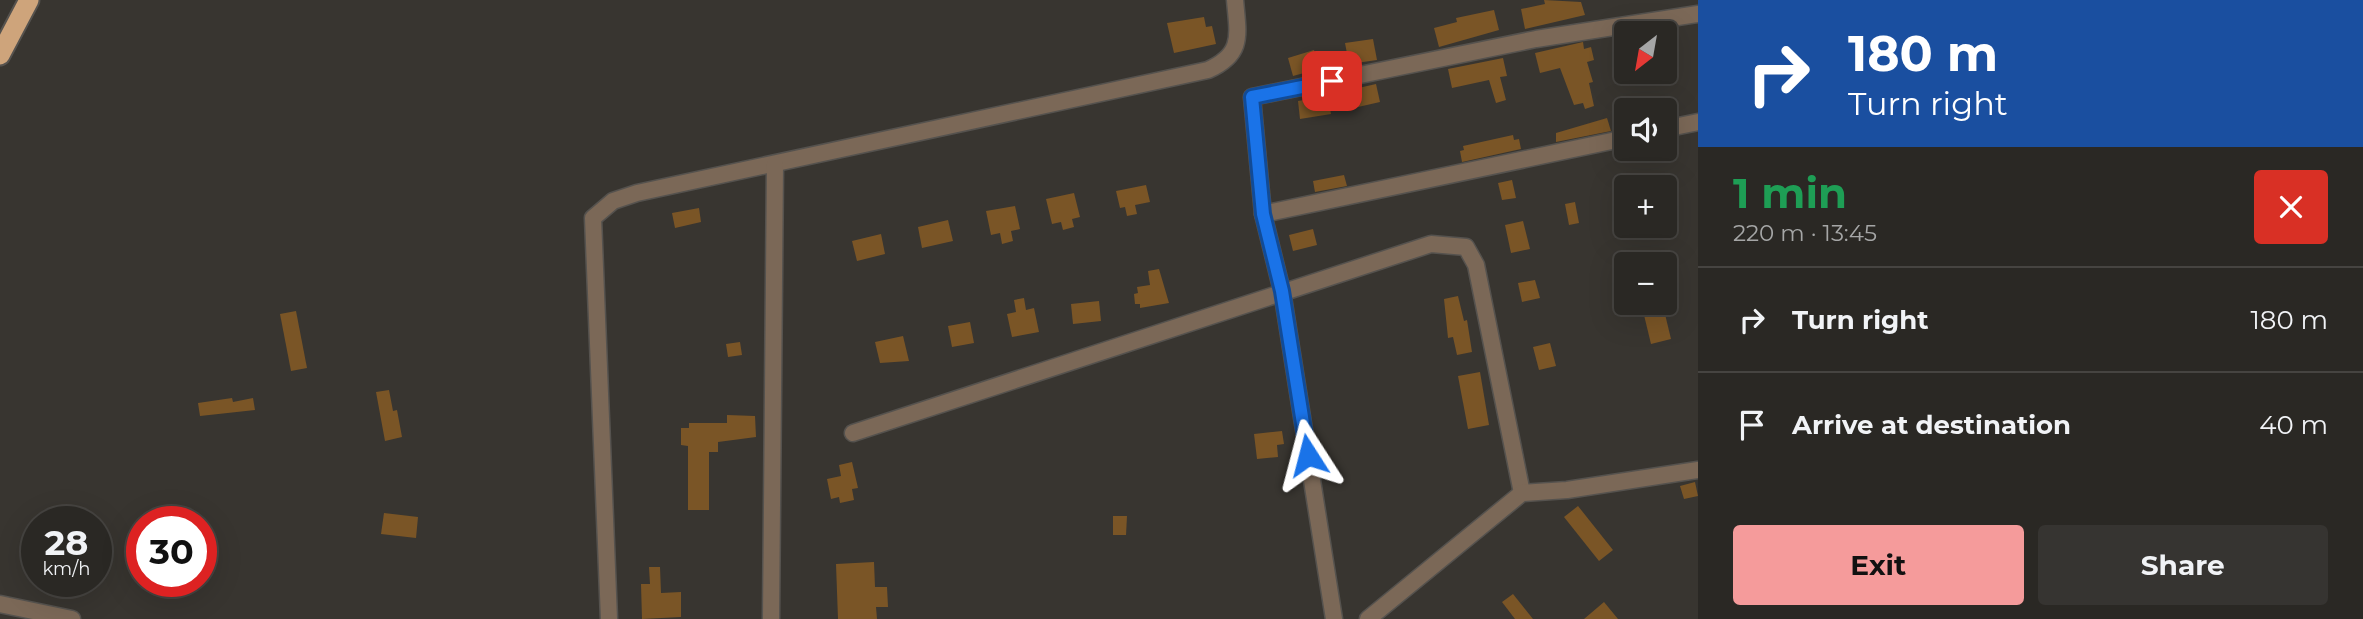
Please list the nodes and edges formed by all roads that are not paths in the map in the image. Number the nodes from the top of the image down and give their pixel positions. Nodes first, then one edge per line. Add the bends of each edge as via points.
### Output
1 (29, 0) edge
2 (1235, 0) edge
3 (1698, 14) edge
4 (0, 55) edge
5 (1698, 122) edge
6 (1677, 127) edge
7 (1614, 141) edge
8 (775, 164) junction
9 (1263, 214) junction
10 (1282, 291) junction
11 (853, 433) dead end
12 (1698, 470) edge
13 (1522, 493) junction
14 (0, 604) edge
15 (72, 619) edge
16 (609, 619) edge
17 (771, 619) edge
18 (1334, 619) edge
19 (1368, 619) edge

1 - 4 highway
2 - 8 street via 1239,39 1226,62 1208,70
3 - 9 street via 1536,39 1252,97
5 - 6 street
7 - 9 street
8 - 16 street via 637,193 613,201 593,218
8 - 17 street
9 - 10 street
10 - 11 street
10 - 13 street via 1431,244 1465,247 1476,265
10 - 18 street
12 - 13 street
13 - 19 street
14 - 15 street

